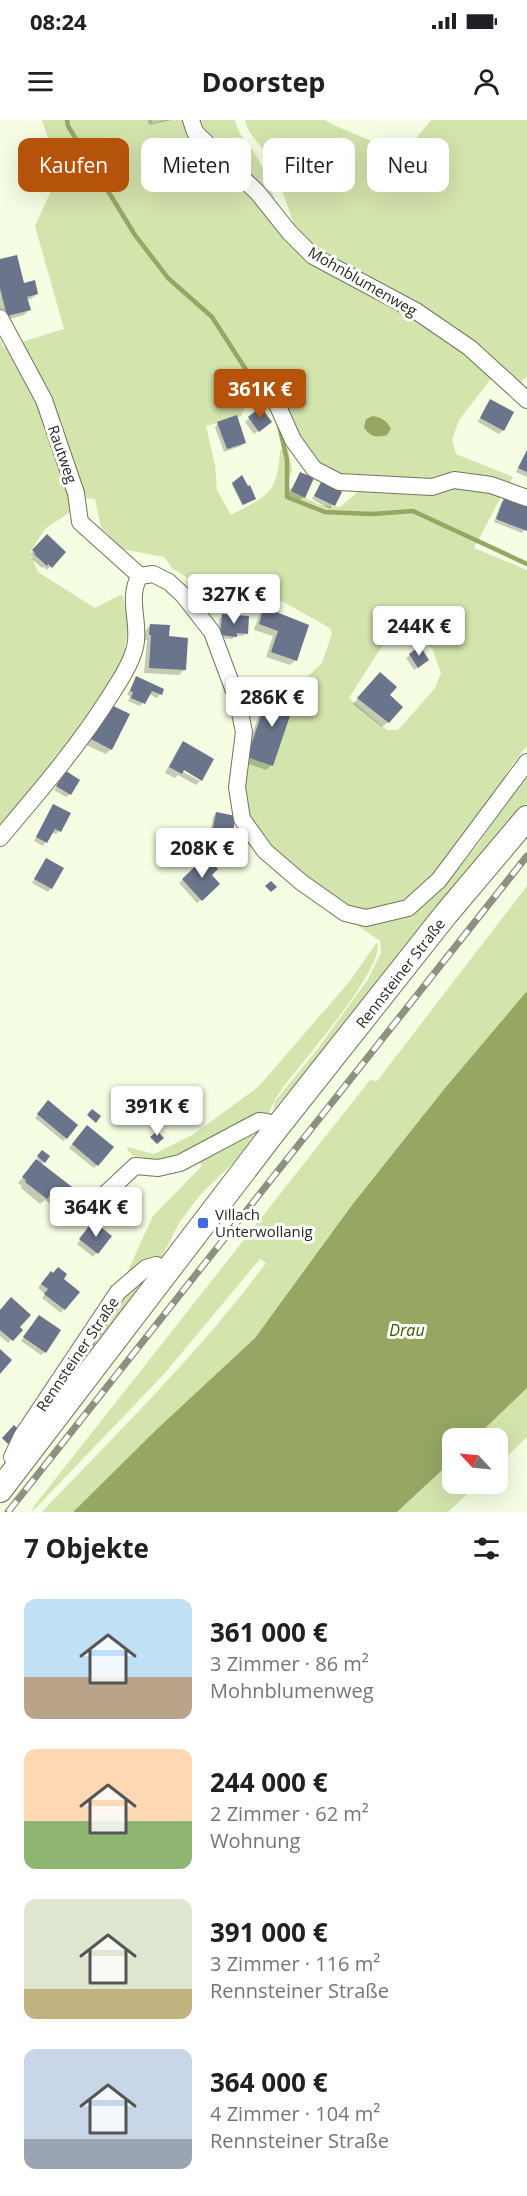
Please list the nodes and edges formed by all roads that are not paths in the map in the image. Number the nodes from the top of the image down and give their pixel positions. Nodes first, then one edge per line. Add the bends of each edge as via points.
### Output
1 (191, 120) edge
2 (0, 318) edge
3 (527, 400) edge
4 (276, 402) dead end
5 (527, 498) edge
6 (140, 576) junction
7 (527, 762) edge
8 (527, 818) edge
9 (0, 838) edge
10 (275, 1130) junction
11 (100, 1199) dead end
12 (0, 1490) edge

1 - 3 street, Mohnblumenweg via 195,132 258,193 313,256 416,311 470,348
2 - 6 street, Rautweg via 44,400 76,493 80,522
4 - 5 street via 293,440 314,469 339,482 432,487 454,480 491,485
6 - 7 street via 153,574 169,582 212,632 237,699 244,732 237,787 242,819 265,851 345,913 366,918 408,908 439,880
6 - 9 street via 133,586 135,647 120,680 94,722
8 - 10 main road, Rennsteiner Straße
10 - 11 street via 267,1122 259,1121 180,1163 158,1168 135,1166
10 - 12 main road, Rennsteiner Straße

